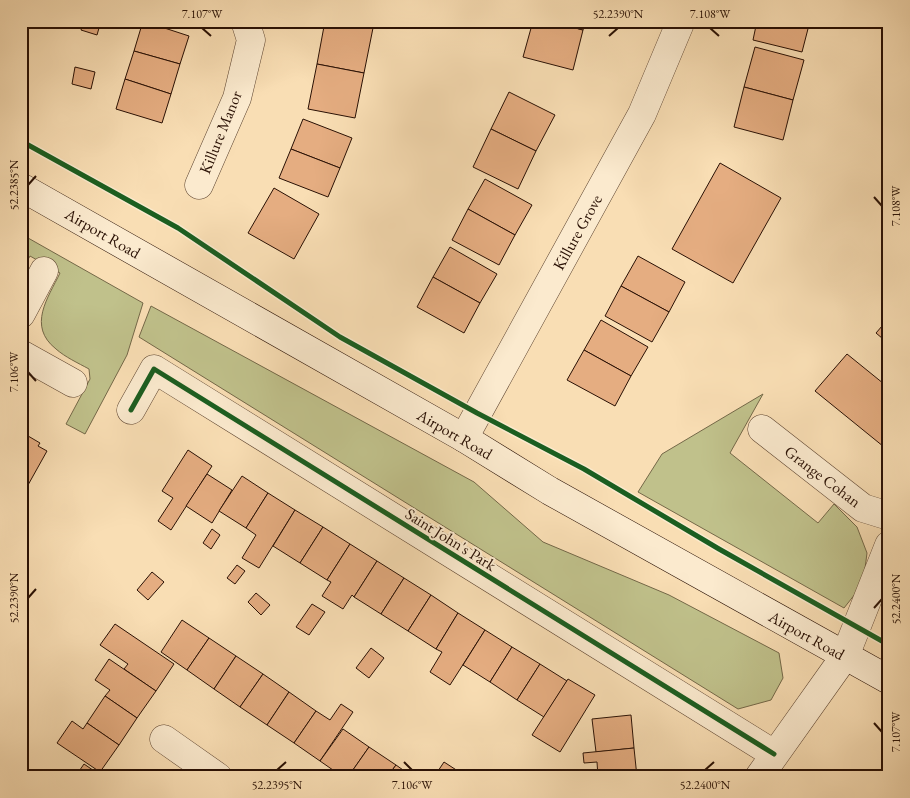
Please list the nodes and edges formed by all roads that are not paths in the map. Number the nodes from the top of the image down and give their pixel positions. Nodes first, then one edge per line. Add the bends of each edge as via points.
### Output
1 (245, 21) edge
2 (681, 21) edge
3 (199, 185) dead end
4 (21, 187) edge
5 (44, 271) dead end
6 (21, 314) edge
7 (21, 354) edge
8 (73, 383) dead end
9 (131, 410) dead end
10 (762, 429) dead end
11 (464, 438) junction
12 (889, 516) edge
13 (889, 545) edge
14 (845, 656) junction
15 (889, 680) edge
16 (164, 739) dead end
17 (774, 754) junction
18 (218, 777) edge
19 (759, 777) edge

1 - 3 street, Killure Manor via 251,40 237,98
2 - 11 street, Killure Grove via 642,114
4 - 11 street, Airport Road
5 - 6 street
7 - 8 street
9 - 17 street, Saint John's Park via 154,369
10 - 12 street, Grange Cohan via 863,508
11 - 14 street, Airport Road via 550,491
13 - 14 street
14 - 15 street, Airport Road
14 - 17 street
16 - 18 street
17 - 19 street

